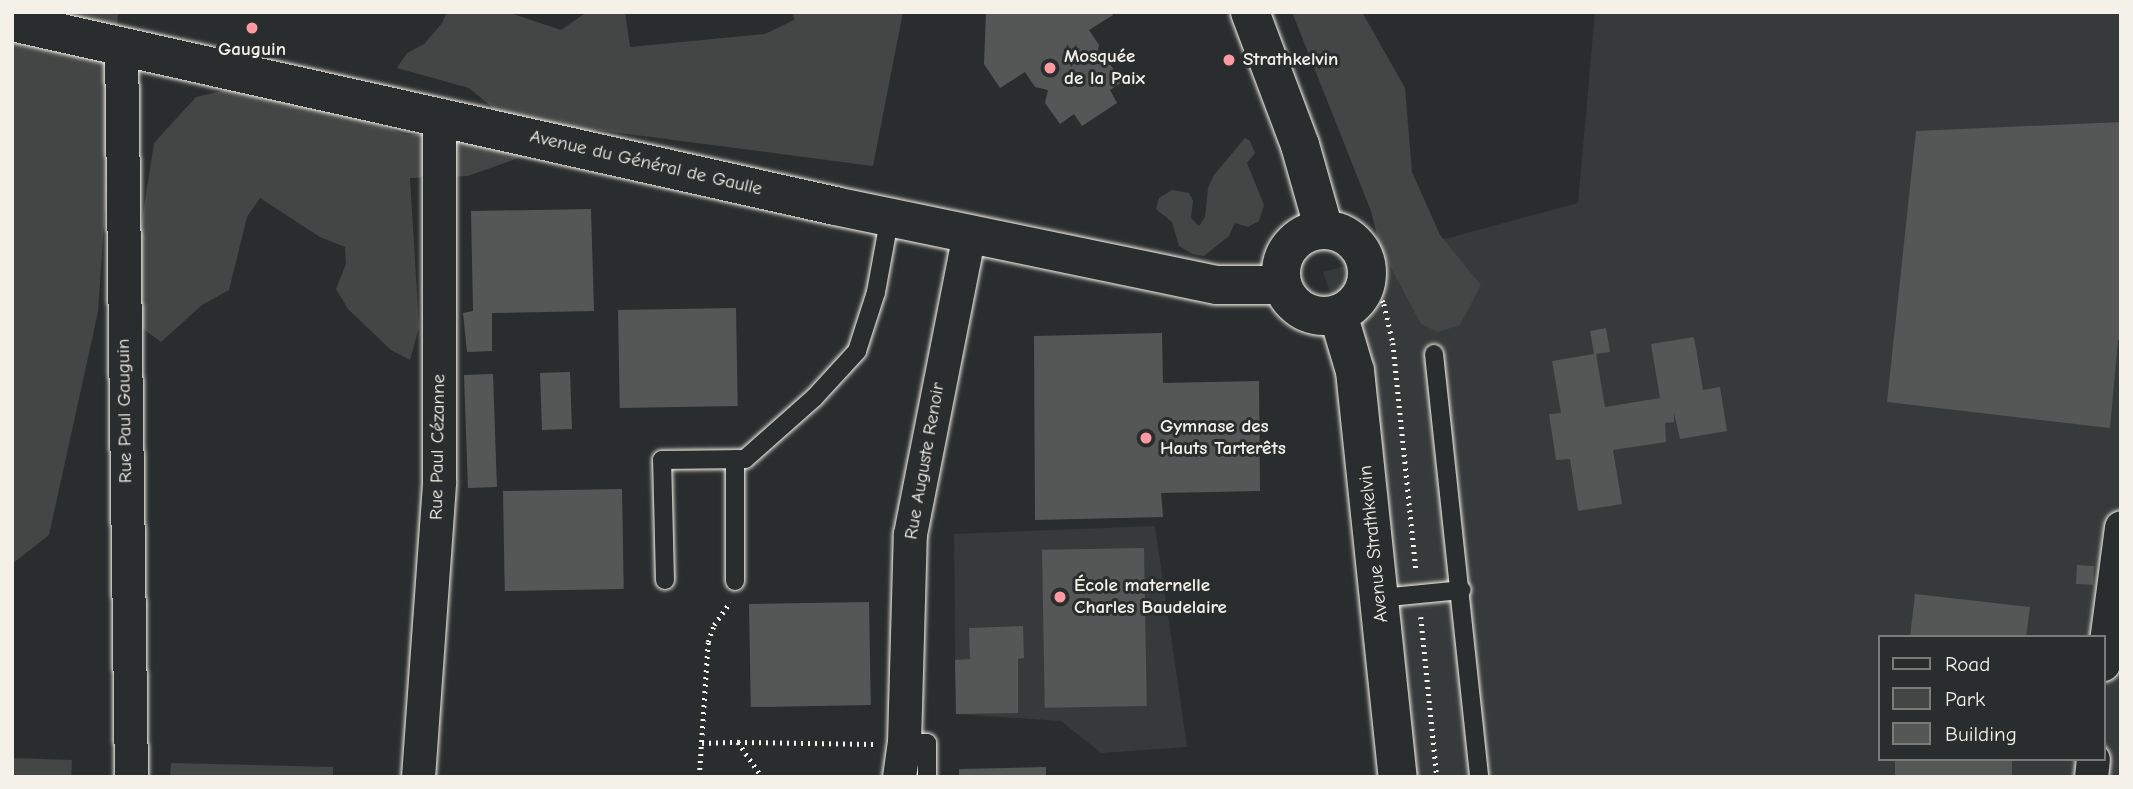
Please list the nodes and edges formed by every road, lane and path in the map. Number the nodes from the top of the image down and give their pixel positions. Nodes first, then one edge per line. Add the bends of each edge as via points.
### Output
1 (1250, 12) edge
2 (12, 22) edge
3 (121, 45) junction
4 (439, 116) junction
5 (890, 216) junction
6 (1324, 230) junction
7 (969, 232) junction
8 (1367, 269) junction
9 (1282, 285) junction
10 (1338, 314) junction
11 (1434, 354) dead end
12 (735, 459) junction
13 (2121, 527) edge
14 (666, 580) dead end
15 (735, 581) joint
16 (1462, 590) junction
17 (1418, 594) junction
18 (1380, 598) junction
19 (2116, 598) edge
20 (2105, 654) edge
21 (738, 742) junction
22 (702, 743) junction
23 (904, 743) junction
24 (131, 777) edge
25 (418, 777) edge
26 (699, 777) edge
27 (762, 777) edge
28 (900, 777) edge
29 (927, 777) edge
30 (1398, 777) edge
31 (1437, 777) edge
32 (1479, 777) edge

1 - 6 street via 1300,145
2 - 3 street, Avenue du Général de Gaulle
3 - 4 street, Avenue du Général de Gaulle
3 - 24 street, Rue Paul Gauguin
4 - 5 street, Avenue du Général de Gaulle
4 - 25 street, Rue Paul Cézanne via 439,482
5 - 7 street, Avenue du Général de Gaulle
5 - 12 lane via 876,292 856,351 814,398 745,459
6 - 8 street via 1353,242
6 - 9 street via 1301,237 1284,254
7 - 9 street, Avenue du Général de Gaulle via 1217,285
7 - 23 street, Rue Auguste Renoir via 910,534
8 - 10 street via 1360,297
8 - 17 path via 1384,304 1393,343
9 - 10 street via 1297,308 1317,316
10 - 18 street, Avenue Strathkelvin via 1355,371
11 - 16 lane
12 - 14 lane via 662,460
12 - 15 lane
13 - 19 street
15 - 22 path via 731,601 708,642
16 - 17 lane
16 - 32 lane
17 - 18 lane
17 - 31 path
18 - 30 street, Avenue Strathkelvin
19 - 20 street
21 - 22 path
21 - 23 path
21 - 27 path
22 - 26 path
23 - 28 street, Rue Auguste Renoir
23 - 29 lane via 926,743

